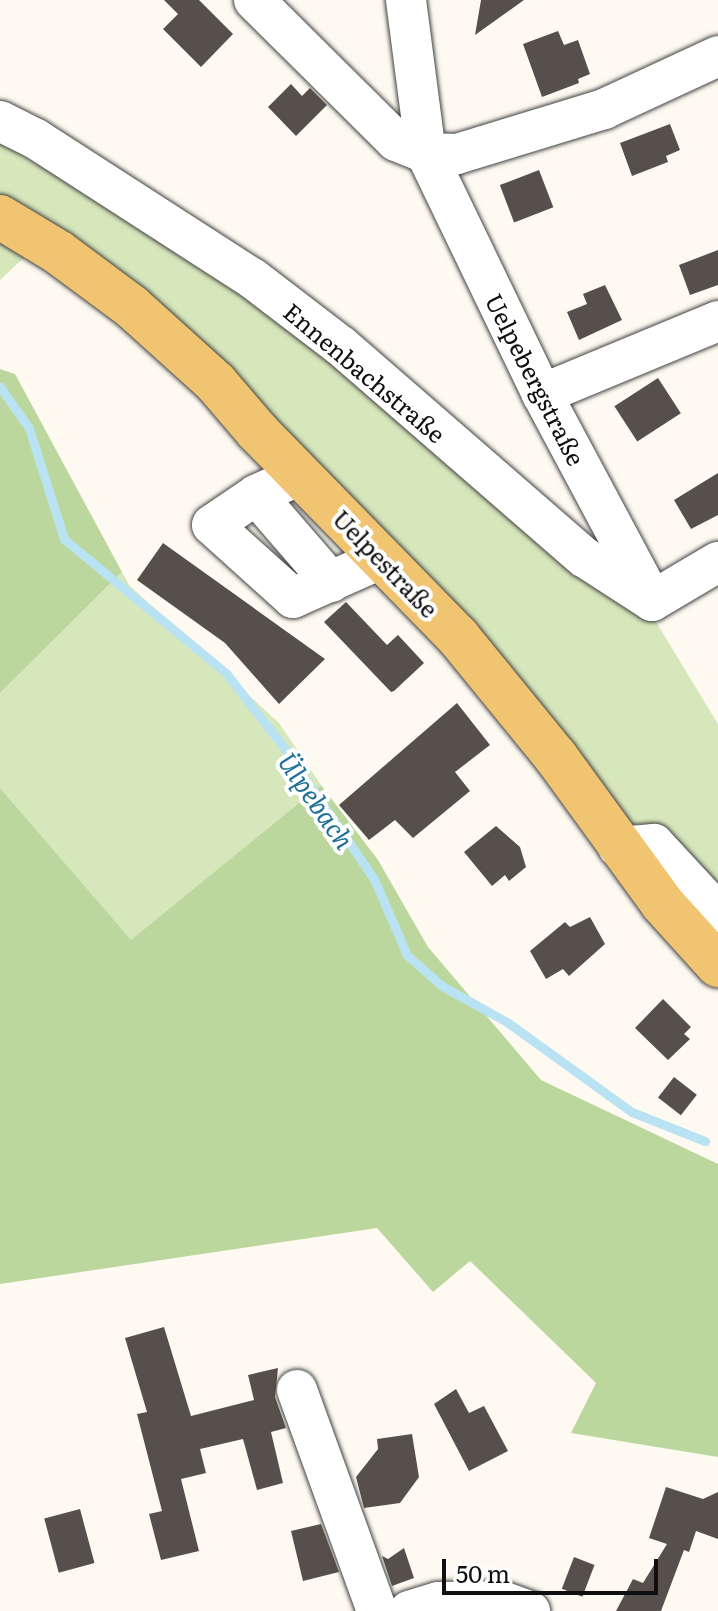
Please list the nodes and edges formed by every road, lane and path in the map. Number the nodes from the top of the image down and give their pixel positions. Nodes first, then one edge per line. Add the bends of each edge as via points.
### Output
1 (254, 0) edge
2 (406, 0) edge
3 (718, 56) edge
4 (0, 121) edge
5 (426, 153) junction
6 (0, 217) edge
7 (718, 321) edge
8 (542, 394) junction
9 (300, 475) junction
10 (256, 495) junction
11 (383, 558) junction
12 (718, 562) edge
13 (331, 582) junction
14 (652, 601) junction
15 (618, 847) junction
16 (718, 913) edge
17 (718, 965) edge
18 (297, 1390) dead end
19 (377, 1611) edge
20 (409, 1611) edge
21 (530, 1611) edge

1 - 5 street via 396,141
2 - 5 street, Uelpebergstraße
3 - 5 street via 604,109 457,154
4 - 14 street, Ennenbachstraße via 252,278 341,346 584,557
5 - 8 street, Uelpebergstraße
6 - 9 main road, Uelpestraße via 132,307 216,383
7 - 8 street
8 - 14 street, Uelpebergstraße
9 - 10 street
9 - 11 main road, Uelpestraße
10 - 13 street
10 - 13 street via 212,525 293,598
11 - 13 street
11 - 15 main road, Uelpestraße via 458,637 556,757
12 - 14 street
15 - 16 street via 654,844
15 - 17 main road, Uelpestraße
18 - 19 street
20 - 21 street via 438,1602 502,1601

